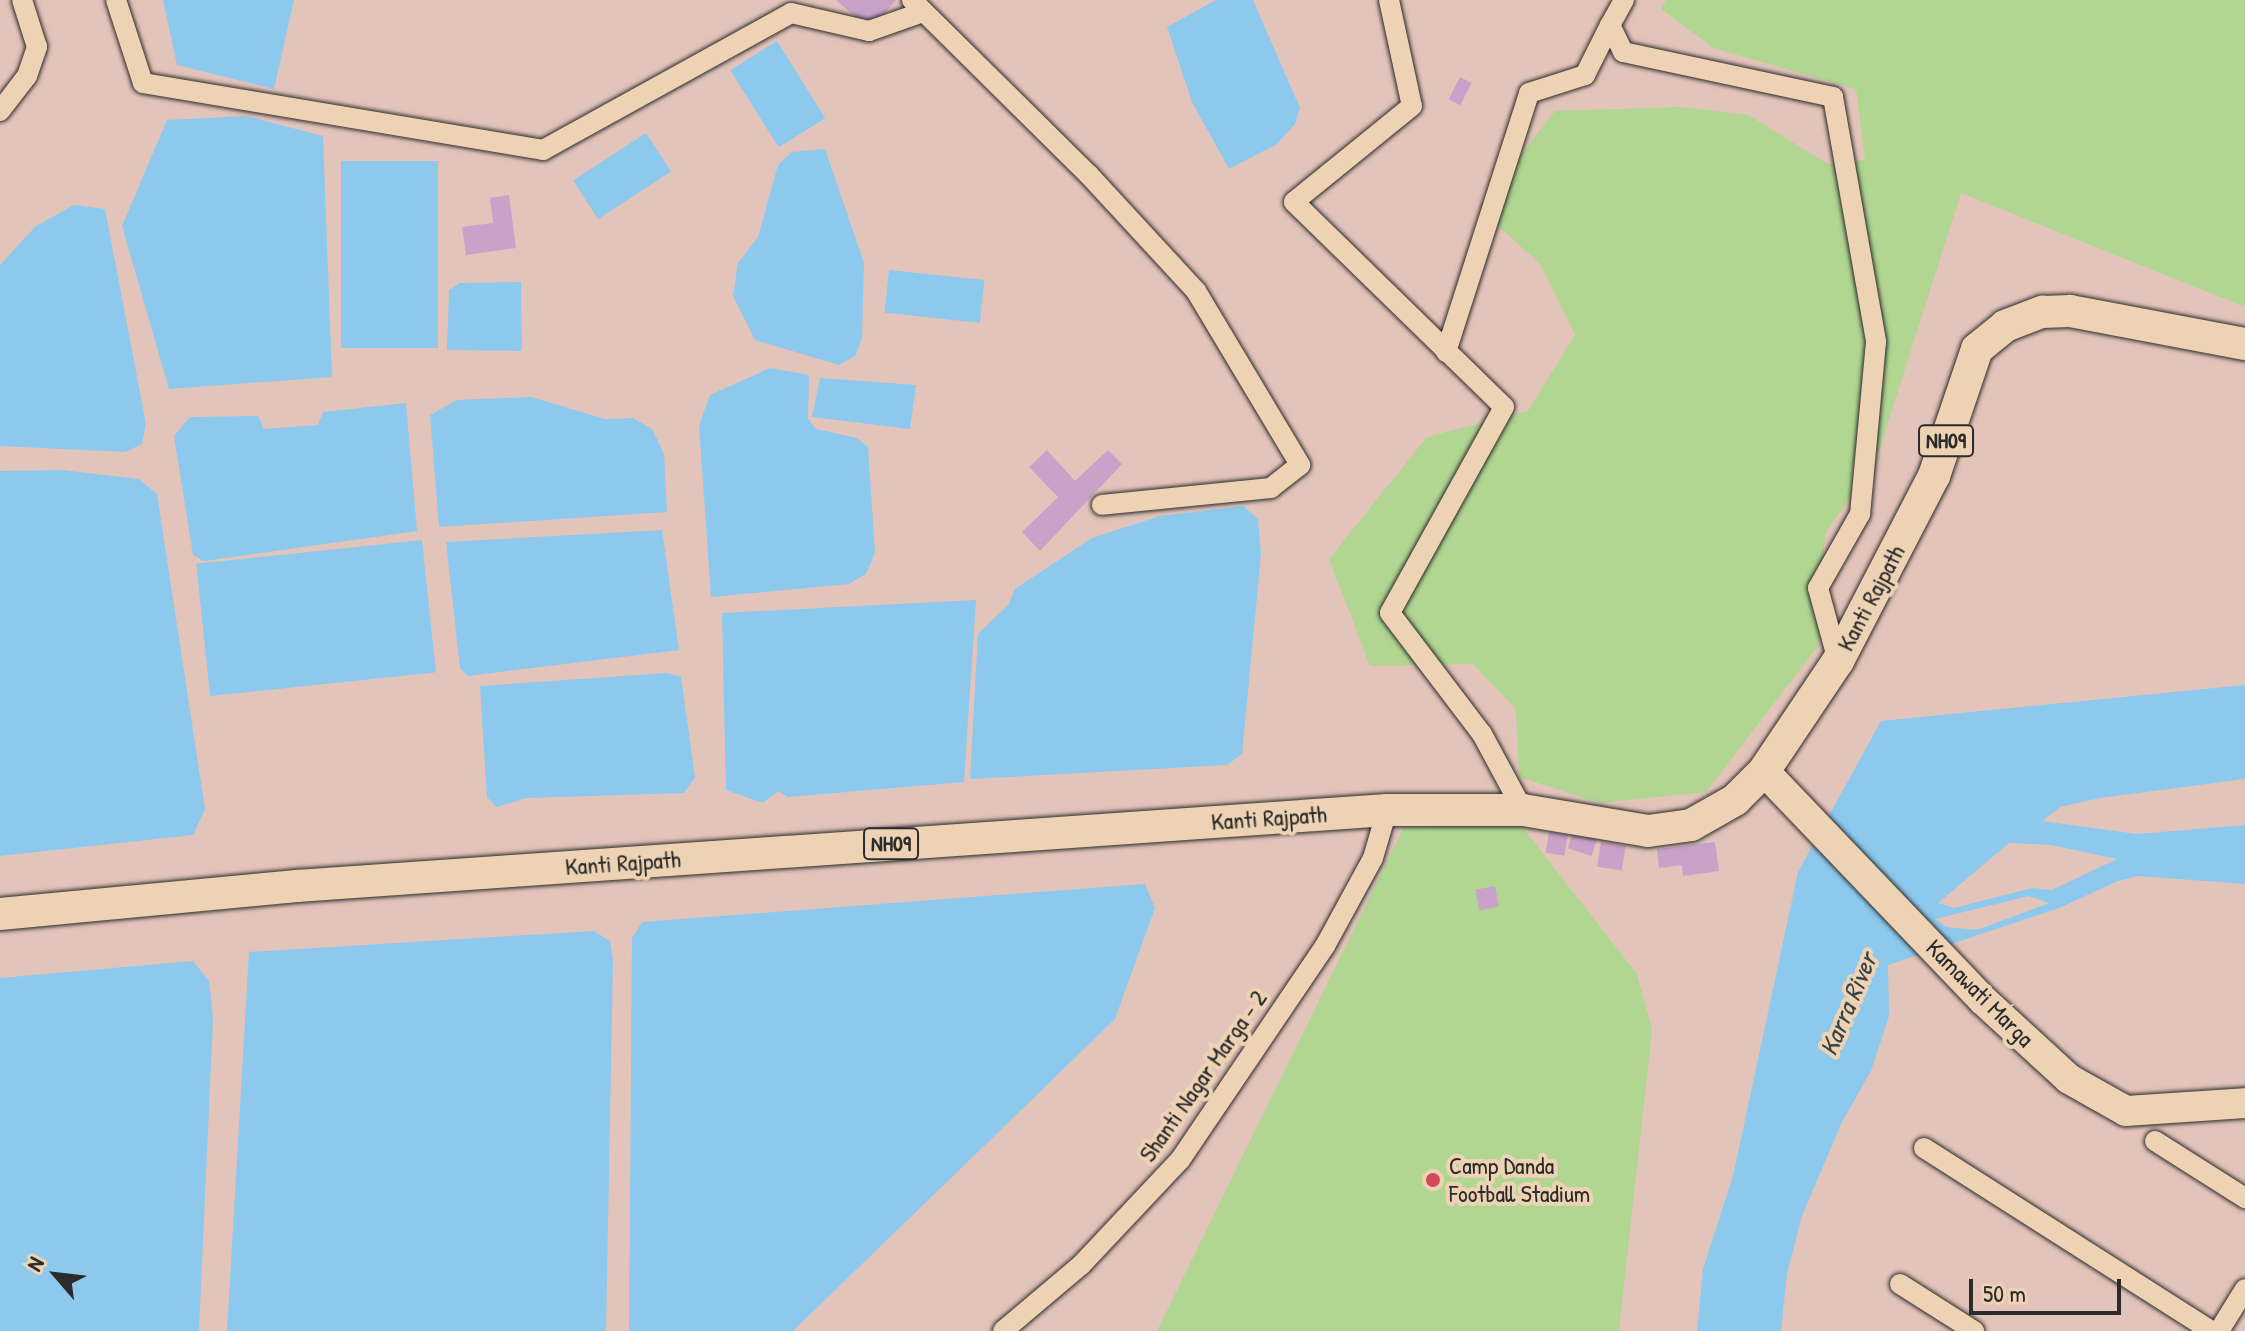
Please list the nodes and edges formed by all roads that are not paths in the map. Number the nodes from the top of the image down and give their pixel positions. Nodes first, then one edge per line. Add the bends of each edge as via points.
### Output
1 (22, 0) edge
2 (116, 0) edge
3 (1389, 0) edge
4 (1624, 0) edge
5 (918, 6) edge
6 (1610, 25) junction
7 (0, 111) edge
8 (2245, 344) edge
9 (1446, 352) junction
10 (1102, 505) dead end
11 (1838, 661) junction
12 (1764, 771) junction
13 (1387, 810) junction
14 (1523, 810) junction
15 (0, 914) edge
16 (2245, 1103) edge
17 (2155, 1141) dead end
18 (1924, 1148) dead end
19 (2245, 1198) edge
20 (1900, 1284) dead end
21 (2245, 1289) edge
22 (1003, 1331) edge
23 (1974, 1331) edge
24 (2211, 1331) edge
25 (2219, 1331) edge

1 - 7 street via 37,47 27,76
2 - 5 street via 143,83 543,150 791,13 869,31
3 - 9 street via 1412,106 1294,202
4 - 6 street
5 - 10 street via 1089,175 1196,291 1300,465 1271,488
6 - 9 street via 1585,75 1529,93
6 - 11 street via 1623,52 1833,97 1876,342 1860,514 1818,588
8 - 11 main road, Kanti Rajpath / NH09 via 2070,311 2042,312 2005,326 1977,349 1934,476
9 - 14 street via 1504,407 1390,613 1482,734
11 - 12 main road, Kanti Rajpath / NH09
12 - 14 main road, Kanti Rajpath / NH09 via 1735,800 1691,825 1648,831
12 - 16 main road, Kamawati Marga via 1984,1001 2069,1079 2126,1111
13 - 14 main road, Kanti Rajpath / NH09
13 - 15 main road, Kanti Rajpath / NH09 via 297,886
13 - 22 street, Shanti Nagar Marga - 2 via 1373,858 1325,946 1180,1160 1081,1265
17 - 19 street
18 - 24 street
20 - 23 street
21 - 25 street

